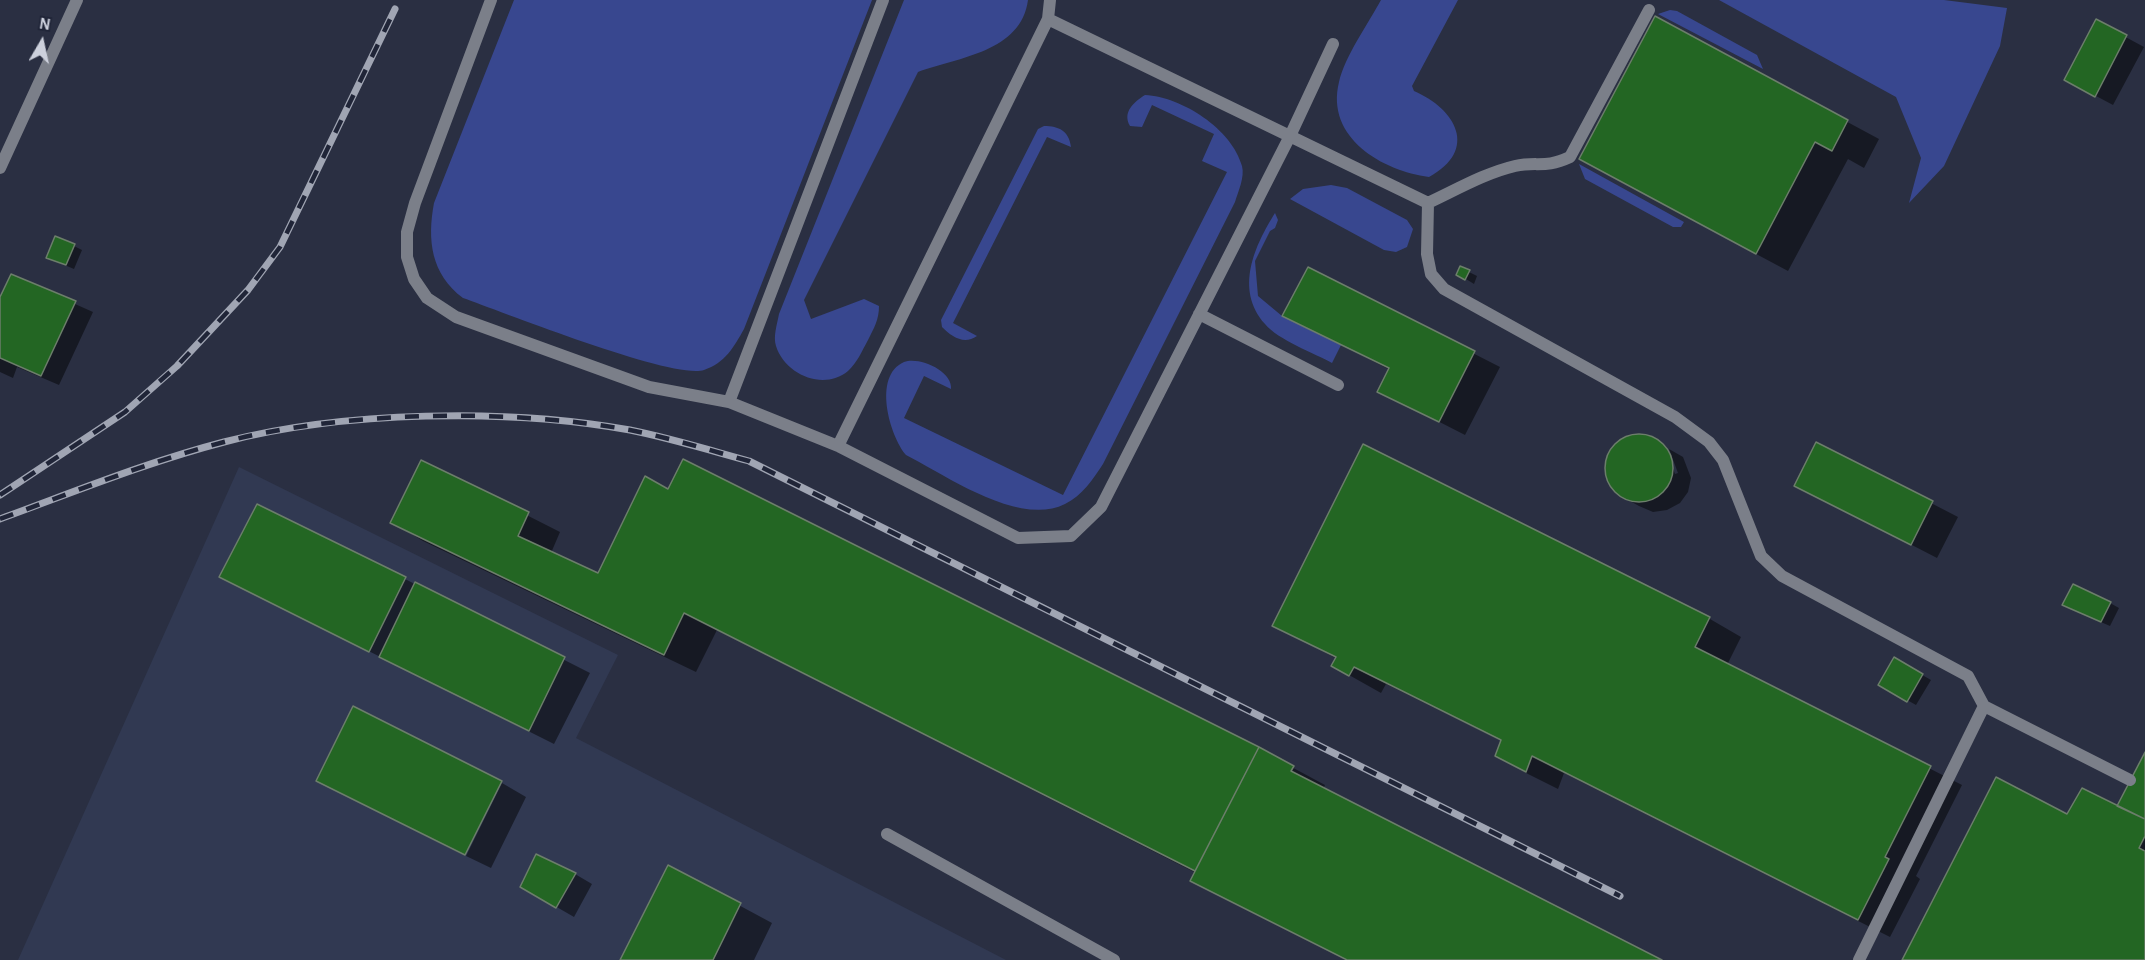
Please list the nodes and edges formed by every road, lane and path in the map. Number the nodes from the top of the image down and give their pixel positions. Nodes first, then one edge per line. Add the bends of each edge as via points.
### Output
1 (77, 0) edge
2 (491, 0) edge
3 (883, 0) edge
4 (1050, 0) edge
5 (1649, 10) dead end
6 (1047, 19) junction
7 (1333, 44) dead end
8 (1290, 136) junction
9 (0, 168) edge
10 (1428, 203) junction
11 (1199, 314) junction
12 (1338, 385) dead end
13 (729, 402) junction
14 (838, 446) junction
15 (1984, 706) junction
16 (2130, 780) dead end
17 (887, 834) dead end
18 (1114, 960) edge
19 (1859, 960) edge

1 - 9 street
2 - 13 street via 415,203 407,232 407,257 414,279 427,298 456,317 649,387
3 - 13 street
4 - 6 street
5 - 10 street via 1570,157 1552,166 1516,166
6 - 8 street
6 - 14 street
7 - 8 street
8 - 10 street
8 - 11 street
10 - 15 street via 1427,254 1431,274 1444,289 1675,417 1709,442 1724,460 1761,556 1782,576 1968,676
11 - 12 street
11 - 14 street via 1101,507 1071,536 1018,538
13 - 14 street
15 - 16 street
15 - 19 street
17 - 18 street

